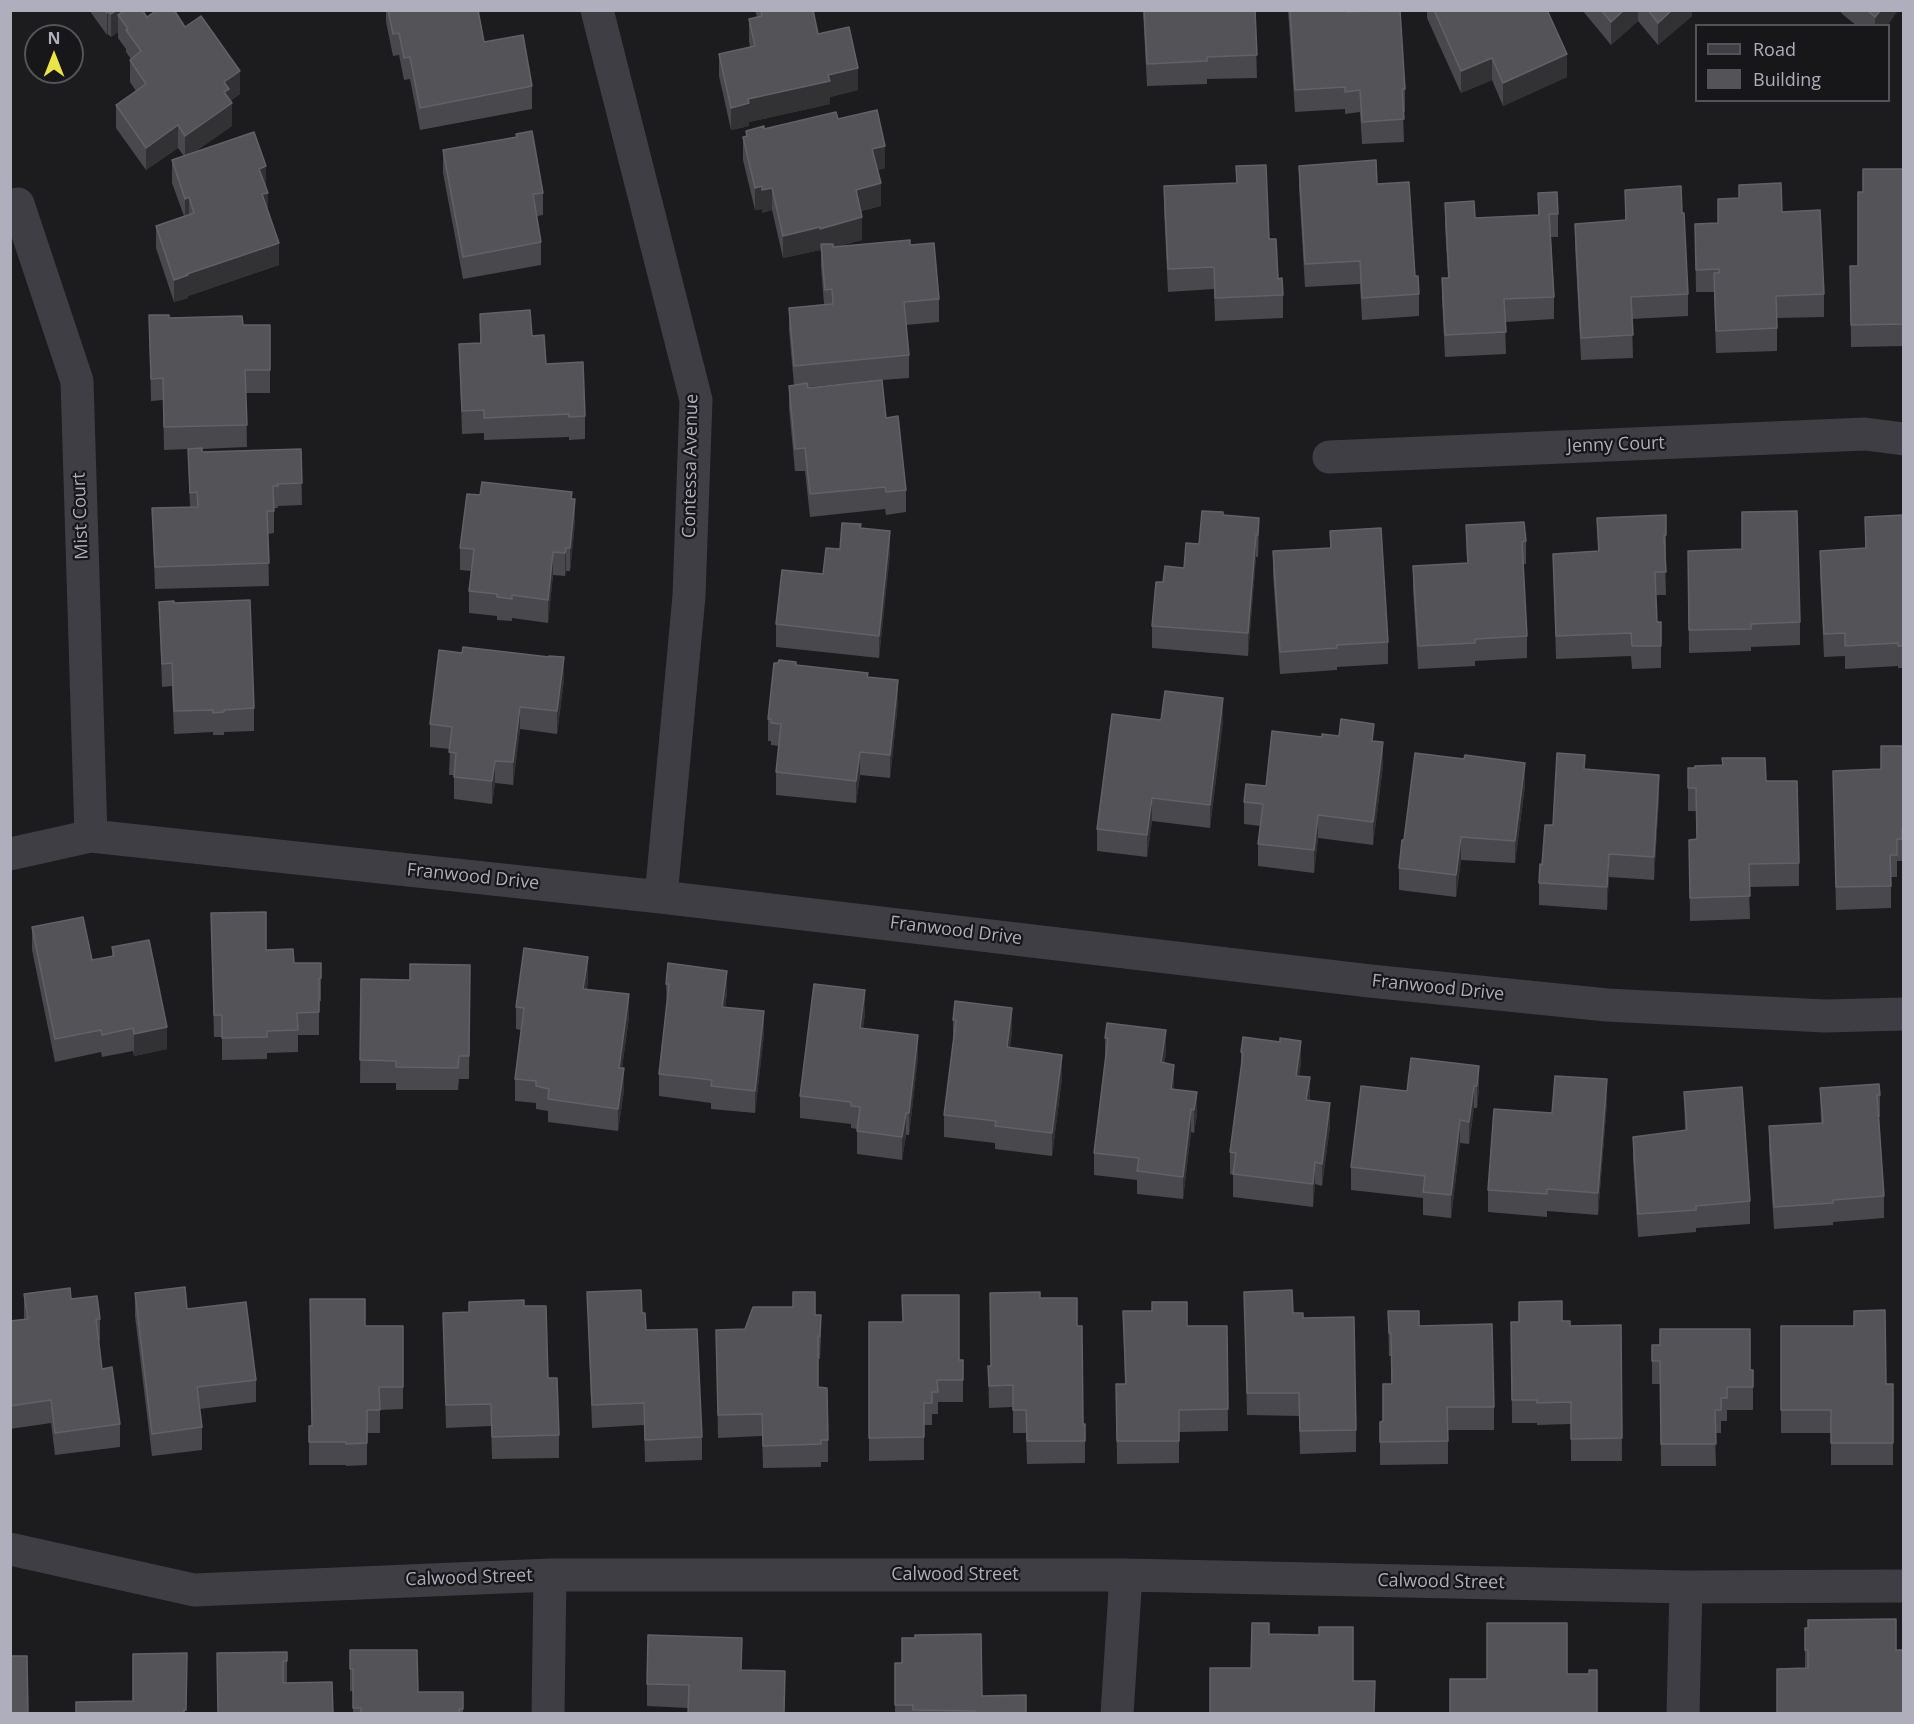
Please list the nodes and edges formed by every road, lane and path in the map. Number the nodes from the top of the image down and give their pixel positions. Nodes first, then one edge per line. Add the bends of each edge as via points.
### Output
1 (597, 10) edge
2 (18, 204) dead end
3 (1904, 439) edge
4 (1329, 457) dead end
5 (91, 836) junction
6 (10, 854) edge
7 (662, 897) junction
8 (1904, 1014) edge
9 (10, 1549) edge
10 (550, 1575) junction
11 (1126, 1575) junction
12 (1904, 1586) edge
13 (1686, 1587) junction
14 (548, 1713) edge
15 (1117, 1713) edge
16 (1683, 1713) edge

1 - 7 street, Contessa Avenue via 696,400 689,596
2 - 5 street, Mist Court via 76,381
3 - 4 street, Jenny Court via 1865,434
5 - 6 street, Franwood Drive
5 - 7 street, Franwood Drive
7 - 8 street, Franwood Drive via 1607,1005 1825,1016
9 - 10 street, Calwood Street via 194,1590
10 - 11 street, Calwood Street
10 - 14 street
11 - 13 street, Calwood Street
11 - 15 street
12 - 13 street, Calwood Street
13 - 16 street

